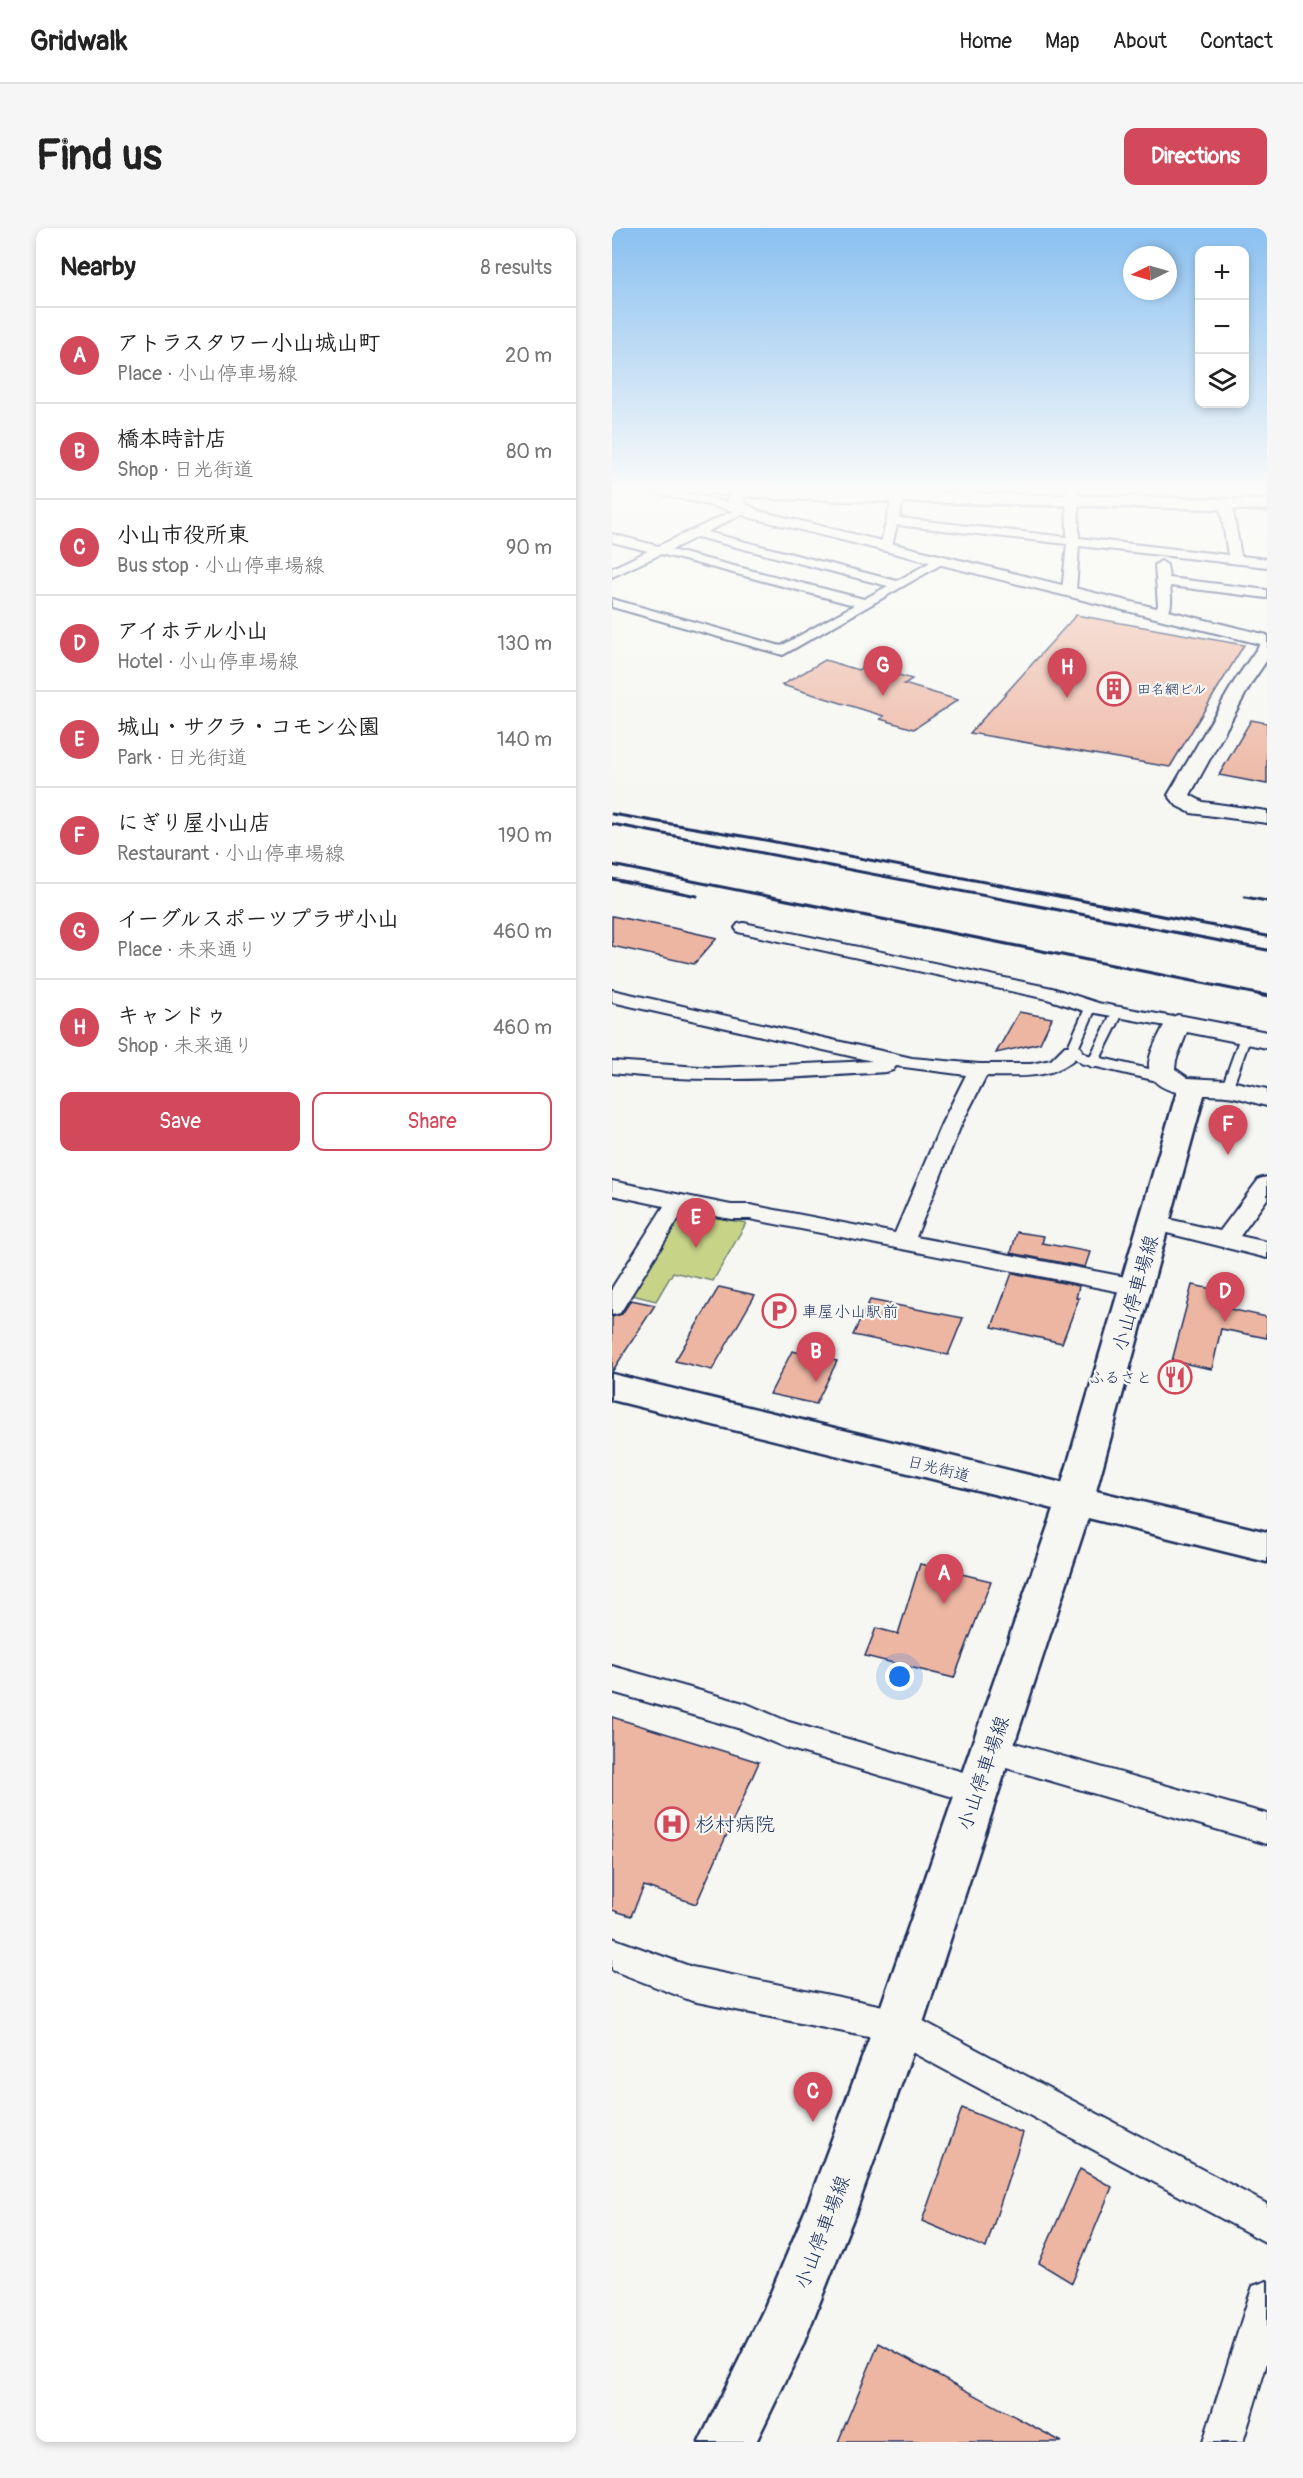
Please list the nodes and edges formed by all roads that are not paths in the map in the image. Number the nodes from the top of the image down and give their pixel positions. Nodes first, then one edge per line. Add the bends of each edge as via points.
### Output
1 (814, 590) edge
2 (890, 590) edge
3 (1163, 590) edge
4 (1237, 590) edge
5 (1069, 591) edge
6 (1267, 594) edge
7 (612, 603) edge
8 (866, 604) junction
9 (1162, 613) junction
10 (1267, 640) edge
11 (1267, 647) edge
12 (1220, 812) junction
13 (1267, 817) edge
14 (1267, 838) edge
15 (744, 928) dead end
16 (612, 996) edge
17 (1091, 1007) junction
18 (1118, 1012) junction
19 (1178, 1023) junction
20 (1256, 1038) edge
21 (1072, 1050) junction
22 (1094, 1062) junction
23 (912, 1064) junction
24 (612, 1067) edge
25 (979, 1070) junction
26 (1192, 1088) junction
27 (1227, 1088) junction
28 (1267, 1098) edge
29 (1267, 1184) edge
30 (612, 1188) edge
31 (678, 1202) junction
32 (1155, 1222) junction
33 (1225, 1240) junction
34 (903, 1241) junction
35 (1267, 1250) edge
36 (1136, 1287) junction
37 (612, 1307) edge
38 (612, 1387) edge
39 (1075, 1501) junction
40 (1267, 1547) edge
41 (612, 1679) edge
42 (983, 1770) junction
43 (1267, 1829) edge
44 (612, 1954) edge
45 (898, 2026) junction
46 (1267, 2224) edge
47 (1267, 2300) edge
48 (727, 2442) edge
49 (1223, 2442) edge

1 - 8 street
2 - 8 street
3 - 9 street
4 - 6 street
5 - 9 street
7 - 8 street via 783,651
9 - 10 street
11 - 12 street via 1179,795 1190,806
12 - 13 street
12 - 14 street via 1225,828
15 - 17 street via 1052,994
16 - 23 street
17 - 18 lane
17 - 21 lane
18 - 19 lane
18 - 22 lane
19 - 20 street
19 - 26 street via 1162,1069 1170,1079
20 - 27 lane
21 - 22 lane
21 - 25 street via 1058,1064 1031,1070
22 - 26 lane via 1156,1074
23 - 24 street via 769,1074 648,1072
23 - 25 street
25 - 34 street via 951,1125
26 - 27 street
26 - 32 main road, 小山停車場線
27 - 28 street
29 - 33 street
30 - 31 street
31 - 34 street
31 - 37 street
32 - 33 street
32 - 36 main road, 小山停車場線
33 - 35 street
34 - 36 street
36 - 39 main road, 小山停車場線
38 - 39 main road, 日光街道
39 - 40 main road, 日光街道
39 - 42 main road, 小山停車場線
41 - 42 street via 747,1717 784,1734
42 - 43 street
42 - 45 main road, 小山停車場線
44 - 45 street via 692,1984
45 - 46 street
45 - 48 main road, 小山停車場線 via 831,2211 783,2328
47 - 49 street

